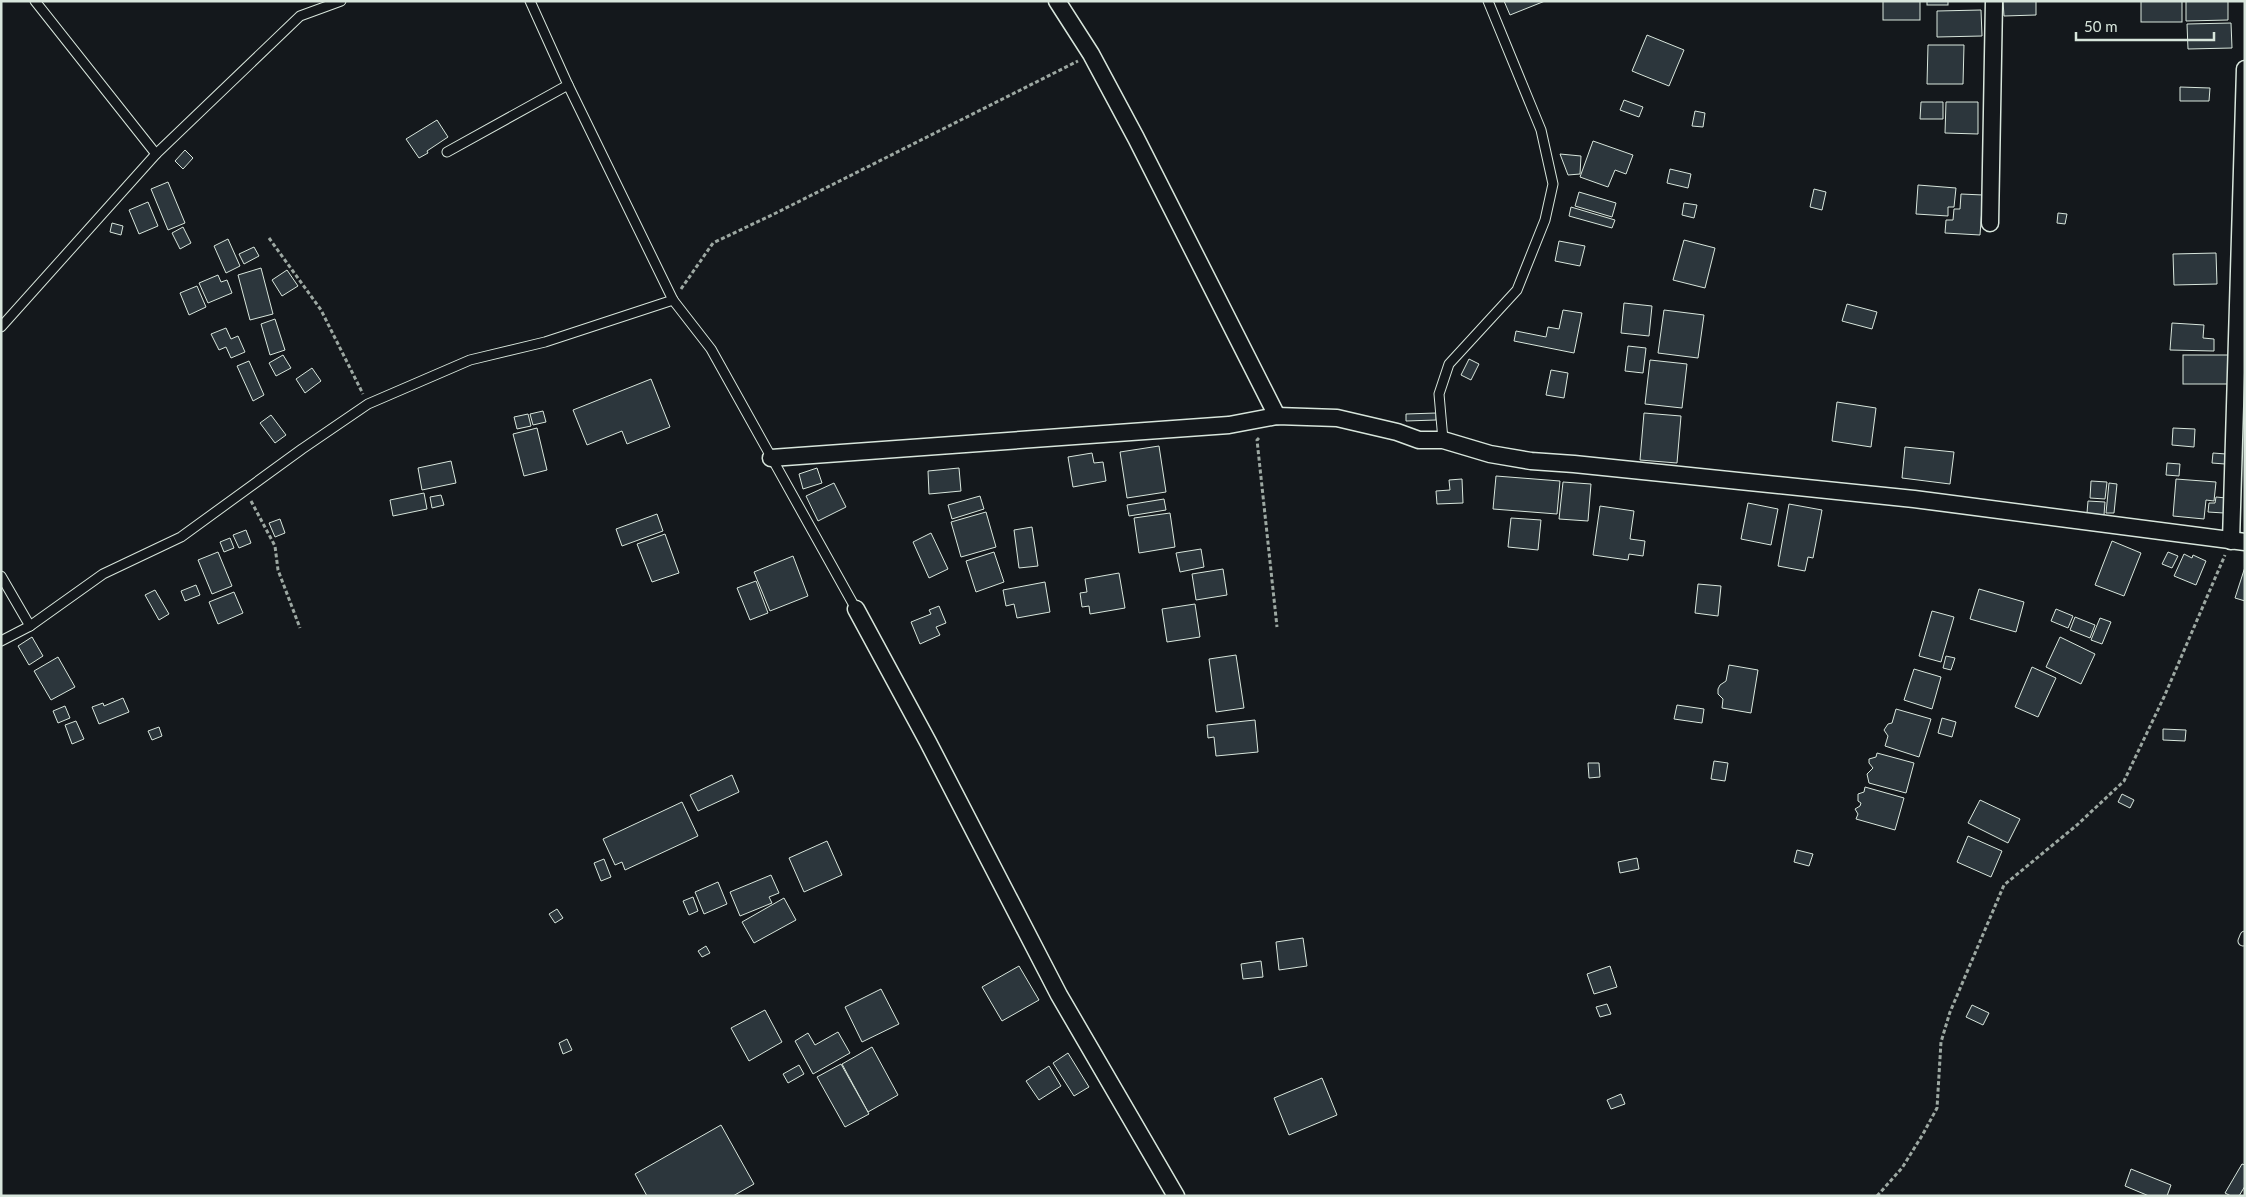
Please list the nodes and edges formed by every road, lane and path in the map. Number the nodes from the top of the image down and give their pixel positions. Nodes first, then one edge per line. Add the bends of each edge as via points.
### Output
1 (35, 1) edge
2 (341, 1) edge
3 (530, 1) edge
4 (1056, 1) edge
5 (1488, 1) edge
6 (1994, 1) edge
7 (1092, 54) junction
8 (2245, 69) edge
9 (568, 85) junction
10 (447, 152) dead end
11 (156, 154) junction
12 (1990, 223) dead end
13 (269, 238) dead end
14 (674, 300) junction
15 (1, 326) edge
16 (368, 404) junction
17 (1277, 416) junction
18 (1443, 440) junction
19 (771, 458) junction
20 (245, 491) junction
21 (2238, 542) edge
22 (1, 576) edge
23 (856, 609) joint
24 (30, 626) junction
25 (1277, 627) dead end
26 (300, 628) dead end
27 (1, 642) edge
28 (1176, 1196) edge
29 (1877, 1196) edge

1 - 11 lane
2 - 11 lane via 300,16
3 - 9 lane
4 - 7 street
5 - 18 lane via 1541,130 1553,184 1545,220 1517,290 1449,364 1439,394
6 - 12 street
7 - 14 path via 712,243
7 - 17 street
8 - 21 street
9 - 10 lane
9 - 14 lane
11 - 15 lane
13 - 16 path via 321,310
14 - 16 lane via 545,342 470,360
14 - 19 lane via 711,349
16 - 20 lane
17 - 18 street via 1337,418 1419,440
17 - 19 street via 1229,425
17 - 25 path via 1257,440
18 - 21 street via 1490,454 1531,461 1914,499
19 - 23 lane
20 - 24 lane via 181,537 103,574
20 - 26 path via 275,546 278,570
21 - 29 path via 2124,781 2078,825 2004,886 1950,1012 1941,1042 1937,1108 1902,1168
22 - 24 lane
23 - 28 street via 1059,995
24 - 27 lane

